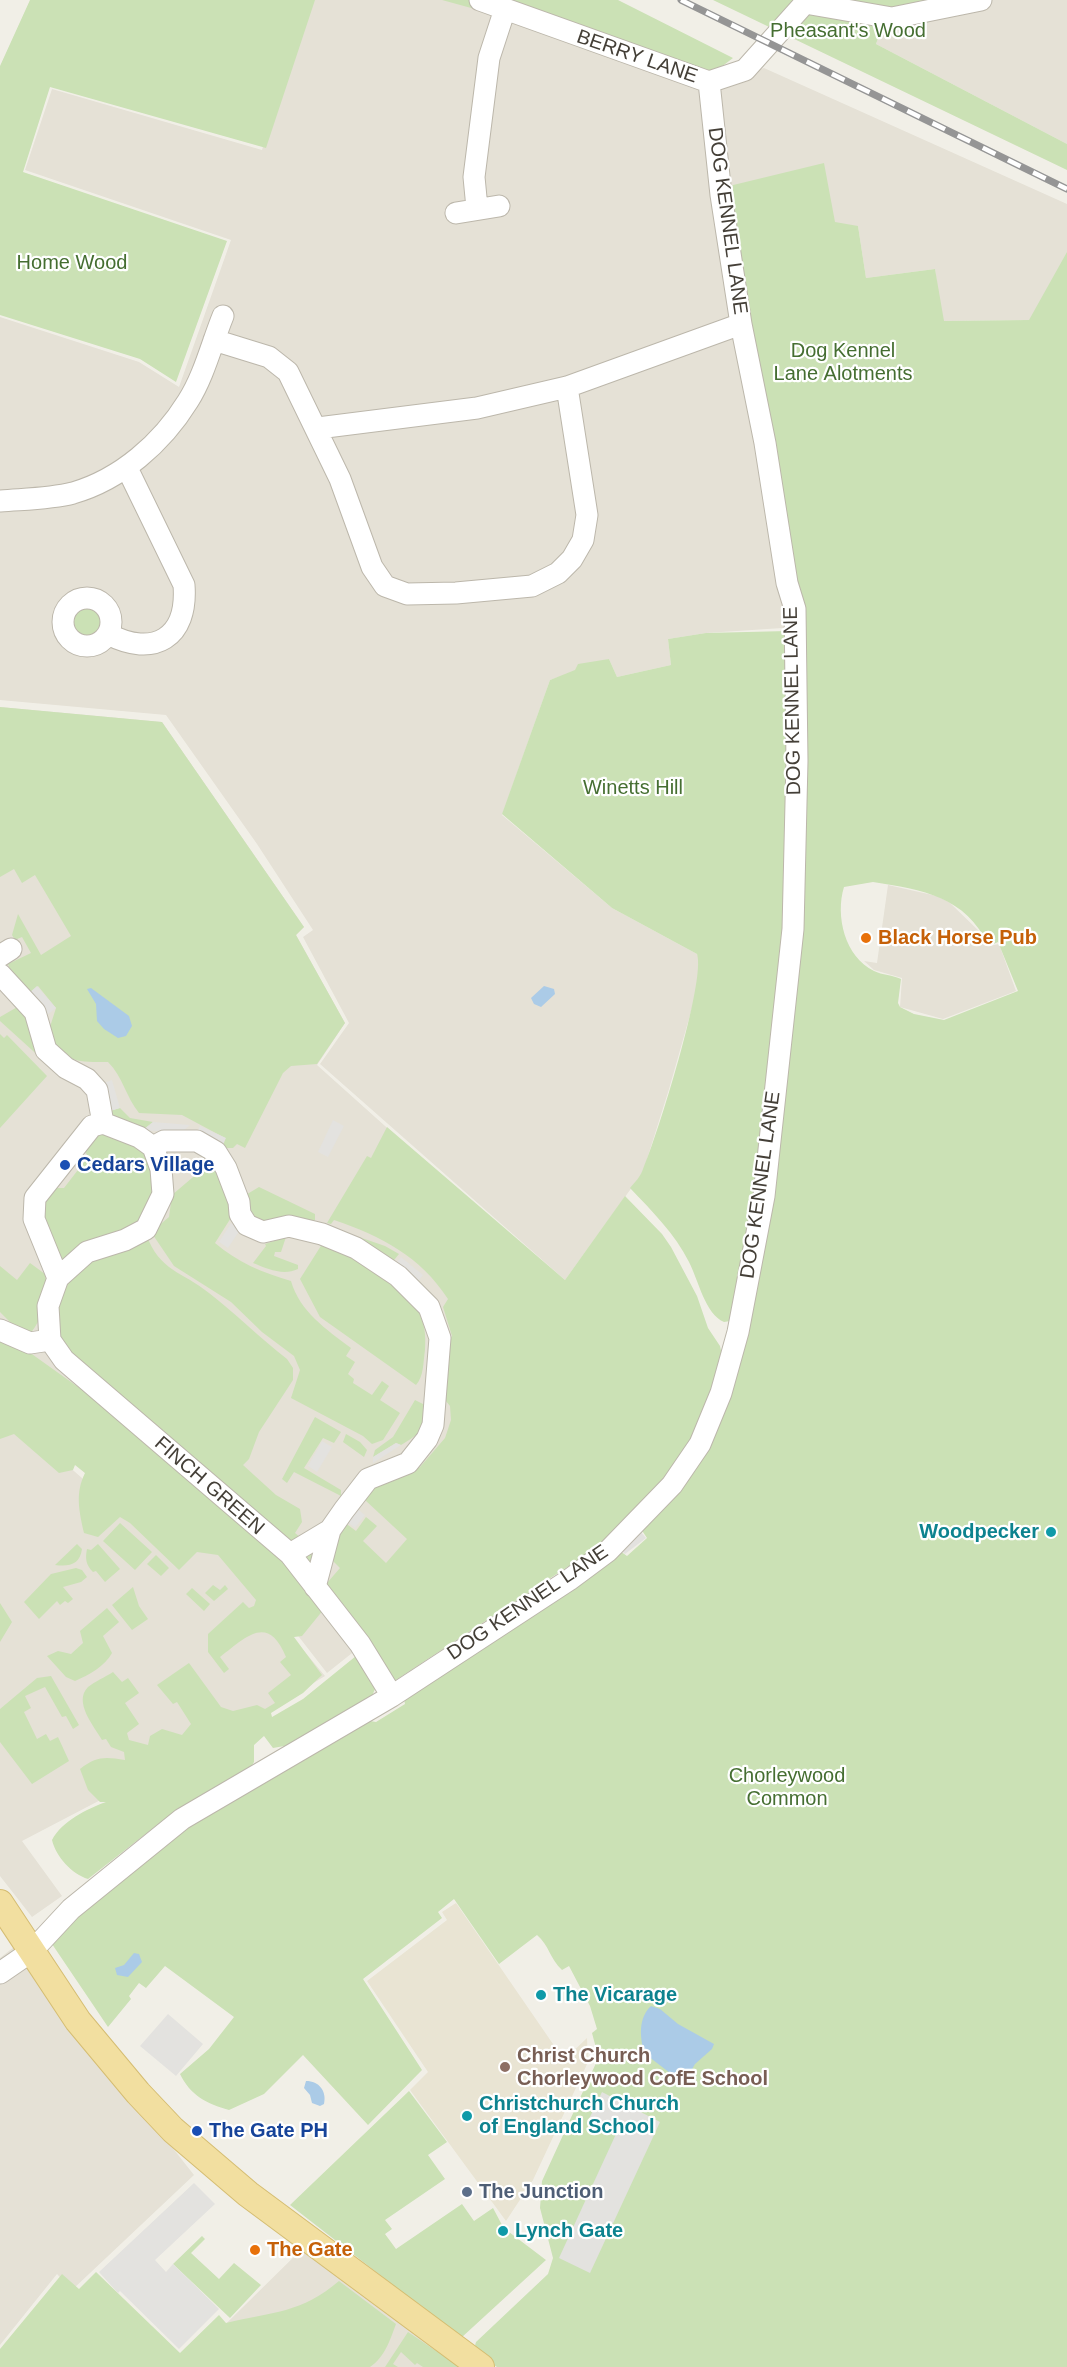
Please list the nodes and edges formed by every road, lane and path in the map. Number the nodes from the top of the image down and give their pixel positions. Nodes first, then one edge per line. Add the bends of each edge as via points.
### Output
1 (480, 0) edge
2 (981, 0) edge
3 (505, 9) junction
4 (709, 82) junction
5 (499, 206) dead end
6 (477, 208) junction
7 (456, 213) dead end
8 (223, 316) dead end
9 (741, 324) junction
10 (214, 340) junction
11 (567, 387) junction
12 (318, 428) junction
13 (128, 468) junction
14 (0, 501) edge
15 (108, 634) dead end
16 (0, 974) edge
17 (103, 1123) junction
18 (153, 1147) junction
19 (58, 1278) junction
20 (0, 1330) edge
21 (50, 1340) junction
22 (330, 1530) junction
23 (290, 1554) junction
24 (315, 1587) junction
25 (392, 1696) junction
26 (0, 1903) edge
27 (32, 1951) junction
28 (0, 1973) edge
29 (481, 2367) edge

1 - 3 street, BERRY LANE
2 - 4 street, BERRY LANE via 892,18 805,3 745,70
3 - 4 street, BERRY LANE
3 - 6 street via 489,58 474,177
4 - 9 street, DOG KENNEL LANE
5 - 6 street
6 - 7 street
8 - 10 street
9 - 11 street
9 - 25 street, DOG KENNEL LANE via 787,583 795,609 797,761 793,929 764,1196 738,1332 700,1444 642,1519 569,1581
10 - 12 street via 269,357 288,372
10 - 13 street via 189,400 153,445
11 - 12 street via 477,408
11 - 12 street via 586,506 583,540 572,560 558,573 532,586 407,594 384,586 372,567
13 - 14 street via 70,494
13 - 15 street via 184,585 185,603 182,620 172,635 144,646
16 - 17 street via 35,1012 46,1050 97,1090
17 - 18 street
17 - 19 street via 92,1126 35,1198 34,1219
18 - 19 street via 161,1169 163,1194 146,1230 87,1252
18 - 22 street via 164,1141 197,1141 216,1152 226,1168 247,1225 263,1232 288,1226 356,1248 398,1276 429,1306 440,1338 433,1425 427,1439 399,1452 383,1471 368,1479
19 - 21 street via 48,1306
20 - 21 street via 30,1343
21 - 23 street, FINCH GREEN via 64,1360
22 - 23 street
22 - 24 street
23 - 24 street, FINCH GREEN
24 - 25 street, FINCH GREEN via 360,1644
25 - 27 street, DOG KENNEL LANE via 182,1819 71,1909
26 - 27 main road
27 - 28 street, DOG KENNEL LANE
27 - 29 main road via 95,2042 173,2130 248,2194

